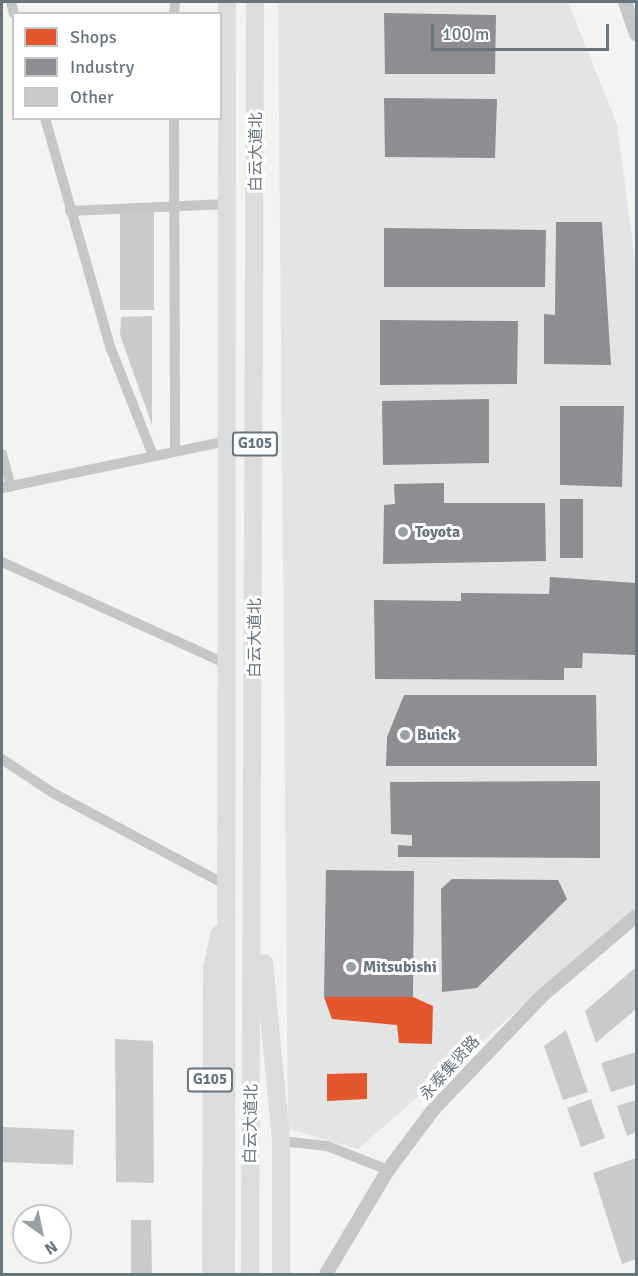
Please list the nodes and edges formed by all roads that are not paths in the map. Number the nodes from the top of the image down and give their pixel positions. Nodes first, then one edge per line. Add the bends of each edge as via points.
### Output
1 (227, 2) edge
2 (255, 2) edge
3 (625, 2) edge
4 (636, 34) edge
5 (46, 120) edge
6 (174, 120) edge
7 (228, 204) junction
8 (173, 207) junction
9 (70, 211) junction
10 (226, 441) junction
11 (175, 449) junction
12 (152, 453) junction
13 (2, 454) edge
14 (6, 487) edge
15 (2, 562) edge
16 (228, 664) junction
17 (2, 759) edge
18 (228, 886) junction
19 (255, 886) junction
20 (636, 916) edge
21 (280, 1141) junction
22 (388, 1170) junction
23 (211, 1275) edge
24 (226, 1275) edge
25 (250, 1275) edge
26 (281, 1275) edge
27 (326, 1275) edge

1 - 7 highway, 白云大道北 / G105
2 - 19 highway, 白云大道北 / G105
3 - 4 street
5 - 9 street
6 - 8 street
7 - 8 street
7 - 10 highway, 白云大道北 / G105
8 - 9 street
8 - 11 street
9 - 12 street via 111,349
10 - 11 street
10 - 16 highway, 白云大道北 / G105
11 - 12 street
12 - 14 street
13 - 14 street
15 - 16 street
16 - 18 highway, 白云大道北 / G105
17 - 18 street via 53,793
18 - 23 highway, G105 via 212,968
18 - 24 highway, 白云大道北 / G105
19 - 21 highway, G105
19 - 25 highway, 白云大道北 / G105
20 - 22 street, 永泰集贤路 via 520,1017 433,1110
21 - 22 street via 327,1146
21 - 26 highway, G105
22 - 27 street, 永泰集贤路

